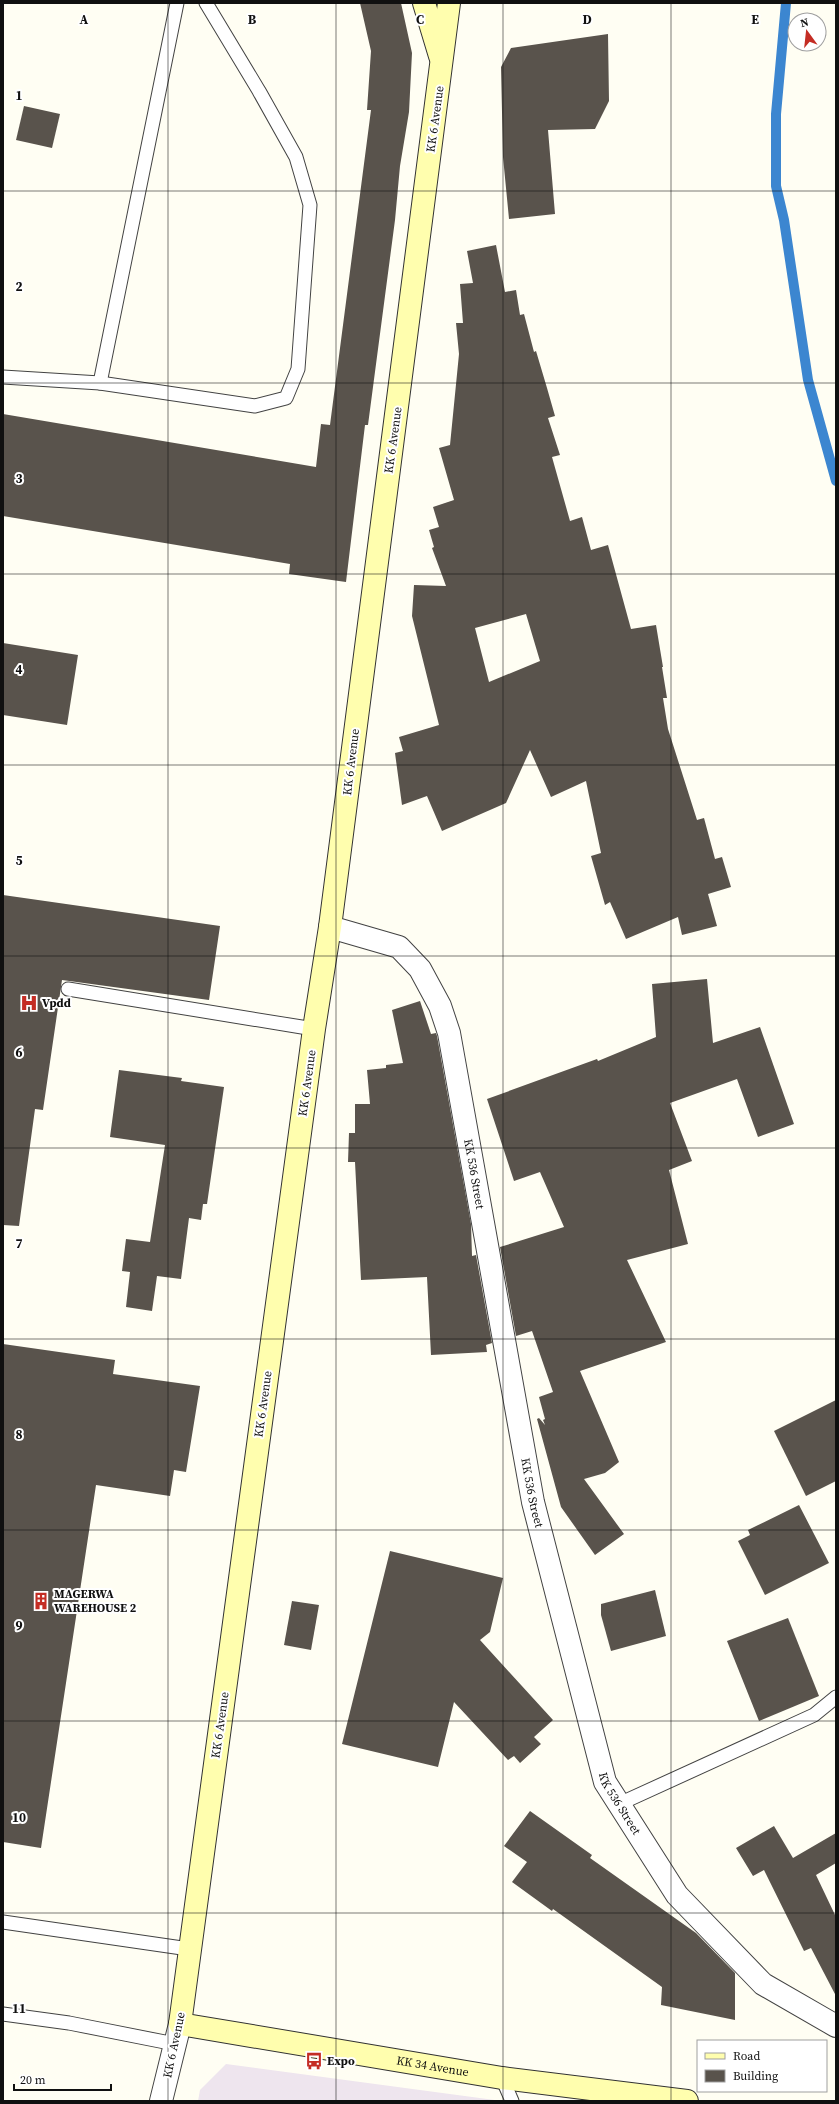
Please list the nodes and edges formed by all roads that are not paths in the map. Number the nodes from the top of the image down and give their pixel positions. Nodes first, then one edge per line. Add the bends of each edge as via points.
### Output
1 (177, 3) edge
2 (206, 3) edge
3 (424, 3) edge
4 (449, 3) edge
5 (443, 63) junction
6 (3, 377) edge
7 (100, 383) junction
8 (330, 927) junction
9 (68, 989) dead end
10 (314, 1029) junction
11 (836, 1697) edge
12 (619, 1804) junction
13 (3, 1922) edge
14 (189, 1949) junction
15 (3, 2014) edge
16 (836, 2026) edge
17 (177, 2034) junction
18 (502, 2078) junction
19 (162, 2101) edge
20 (512, 2101) edge
21 (687, 2101) edge

1 - 7 lane
2 - 7 lane via 296,157 310,205 298,369 286,398 256,406
3 - 5 main road, KK 6 Avenue
4 - 5 main road, KK 6 Avenue
5 - 8 main road, KK 6 Avenue
6 - 7 lane
8 - 10 main road, KK 6 Avenue
8 - 12 street, KK 536 Street via 399,947 420,969 440,1006 449,1033 533,1502 605,1782
9 - 10 lane
10 - 14 main road, KK 6 Avenue
11 - 12 lane via 814,1715
12 - 16 street, KK 536 Street via 677,1895 763,1984
13 - 14 lane
14 - 17 main road, KK 6 Avenue
15 - 17 lane
17 - 18 main road, KK 34 Avenue
17 - 19 street, KK 6 Avenue
18 - 20 lane
18 - 21 main road, KK 34 Avenue

